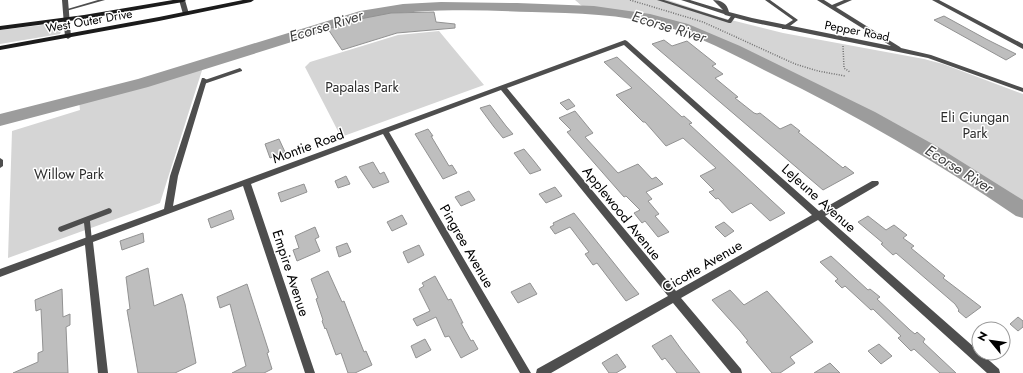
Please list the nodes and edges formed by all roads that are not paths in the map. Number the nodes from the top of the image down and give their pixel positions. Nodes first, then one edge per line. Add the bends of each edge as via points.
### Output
1 (65, 0) edge
2 (103, 0) edge
3 (183, 0) edge
4 (252, 0) edge
5 (659, 0) edge
6 (684, 0) edge
7 (716, 0) edge
8 (767, 0) edge
9 (820, 0) edge
10 (849, 0) edge
11 (935, 0) edge
12 (229, 2) edge
13 (832, 7) junction
14 (66, 10) junction
15 (186, 14) junction
16 (727, 14) junction
17 (734, 16) junction
18 (66, 19) junction
19 (0, 28) edge
20 (784, 28) junction
21 (68, 37) junction
22 (625, 42) joint
23 (1023, 47) edge
24 (0, 48) edge
25 (904, 51) junction
26 (240, 70) dead end
27 (204, 81) joint
28 (503, 88) junction
29 (1023, 90) edge
30 (385, 132) junction
31 (0, 160) edge
32 (0, 166) edge
33 (246, 182) junction
34 (875, 183) dead end
35 (109, 211) dead end
36 (168, 212) junction
37 (819, 215) junction
38 (87, 220) junction
39 (61, 229) dead end
40 (89, 241) junction
41 (0, 273) edge
42 (675, 298) junction
43 (102, 373) edge
44 (310, 373) edge
45 (526, 373) edge
46 (541, 373) edge
47 (737, 373) edge
48 (996, 373) edge

1 - 14 street
2 - 14 lane
3 - 15 street
3 - 18 main road, West Outer Drive
4 - 12 main road, West Outer Drive
5 - 17 lane via 729,22
6 - 16 street, Pepper Road
7 - 16 street via 725,6
8 - 20 lane via 796,20
9 - 13 street
10 - 13 street
11 - 23 street
12 - 15 main road, West Outer Drive
13 - 25 street
14 - 18 street
15 - 21 main road, West Outer Drive
16 - 17 street, Pepper Road
17 - 20 street, Pepper Road
18 - 19 main road, West Outer Drive
18 - 21 street
20 - 25 street, Pepper Road
21 - 24 main road, West Outer Drive
22 - 28 street, Montie Road
22 - 37 street, LeJeune Avenue
25 - 29 street, Pepper Road via 944,60
26 - 27 lane
27 - 36 street via 174,176
28 - 30 street, Montie Road
28 - 42 street, Applewood Avenue
30 - 33 street, Montie Road
30 - 45 street, Pingree Avenue
31 - 32 lane
33 - 36 street, Montie Road
33 - 44 street, Empire Avenue
34 - 37 street, Cicotte Avenue
35 - 38 lane
36 - 40 street, Montie Road
37 - 42 street, Cicotte Avenue
37 - 48 street, LeJeune Avenue
38 - 39 lane
38 - 40 lane
40 - 41 street, Montie Road
40 - 43 street
42 - 46 street, Cicotte Avenue
42 - 47 street, Applewood Avenue

